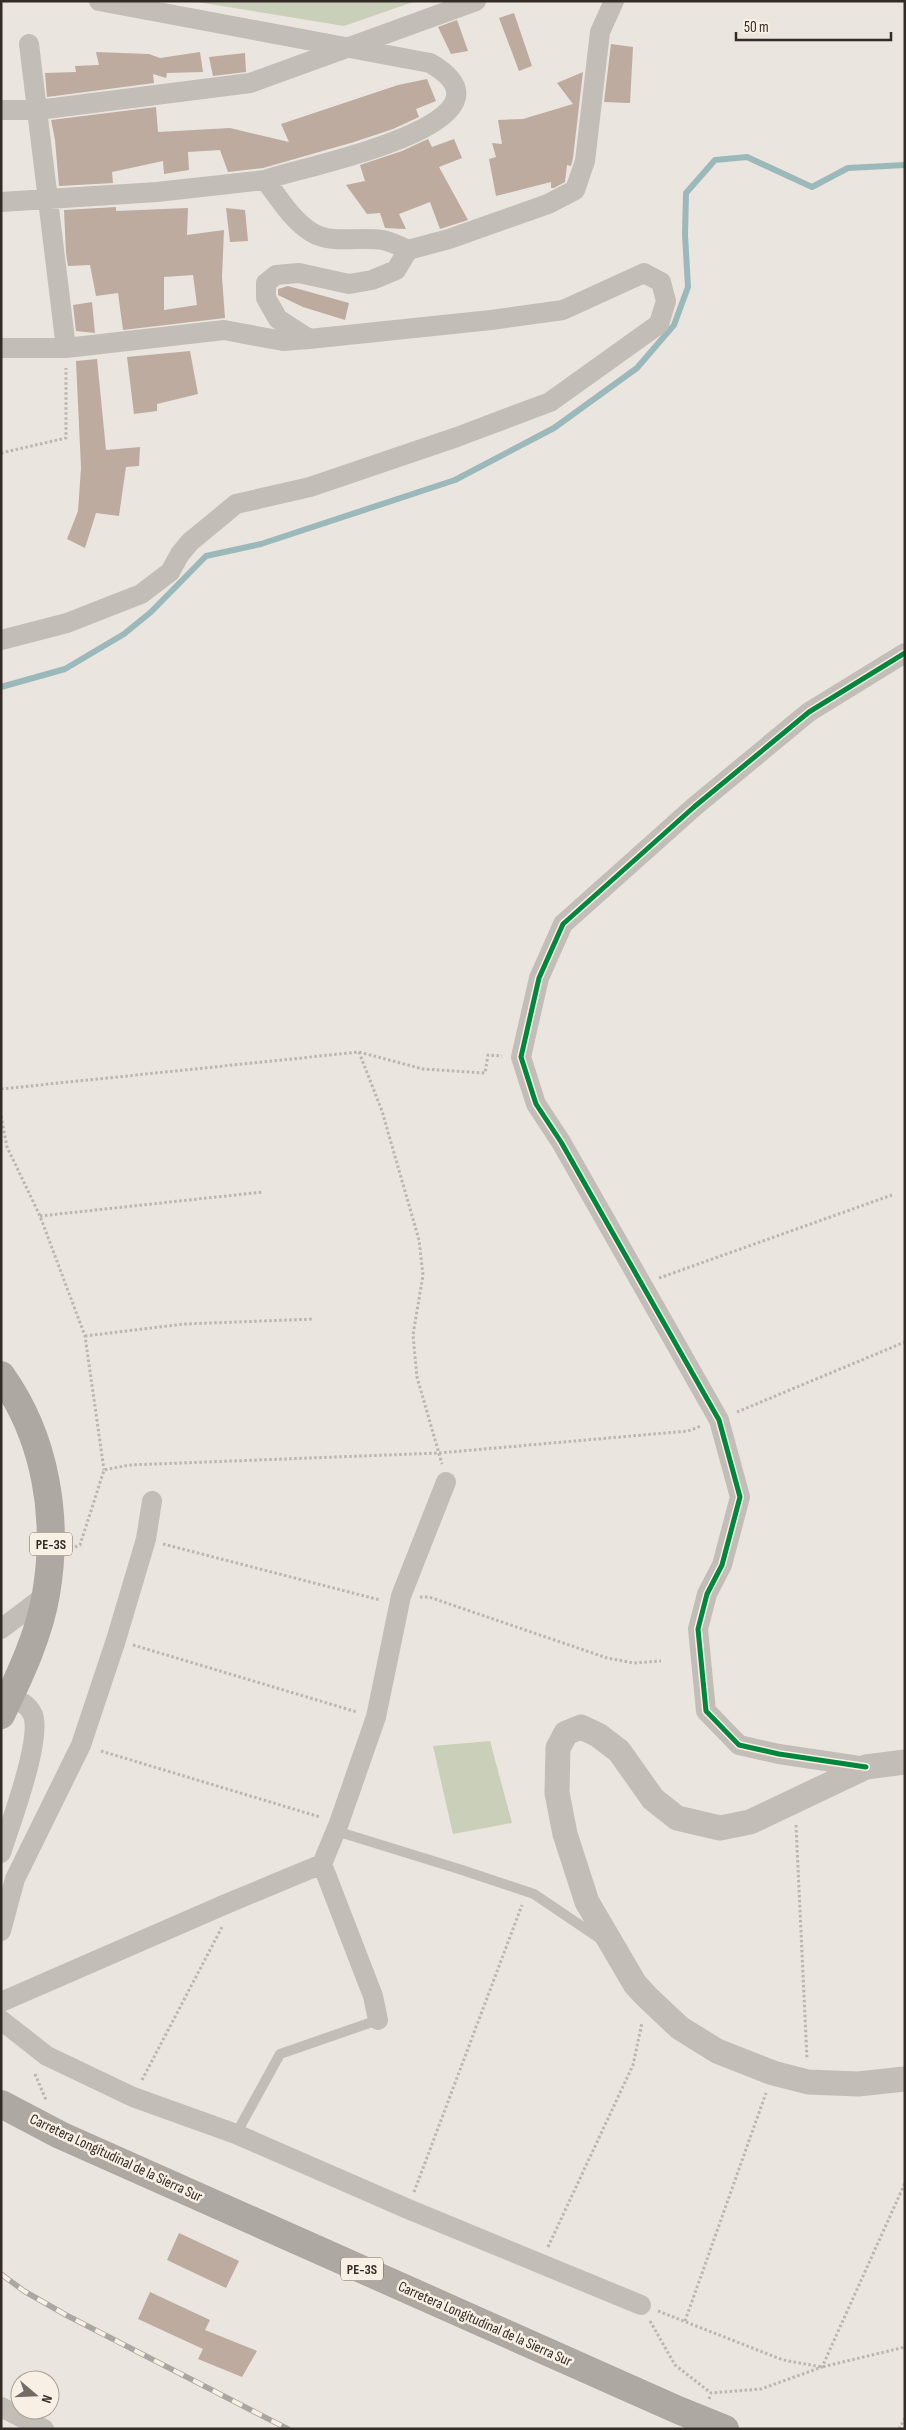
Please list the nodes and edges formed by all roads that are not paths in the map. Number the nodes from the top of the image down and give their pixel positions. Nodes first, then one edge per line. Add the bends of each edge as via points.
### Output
1 (99, 1) edge
2 (476, 1) edge
3 (614, 1) edge
4 (29, 44) dead end
5 (346, 48) junction
6 (1, 110) edge
7 (38, 110) junction
8 (266, 180) junction
9 (47, 199) junction
10 (1, 202) edge
11 (408, 250) junction
12 (309, 339) junction
13 (1, 348) edge
14 (66, 348) junction
15 (1, 640) edge
16 (905, 653) edge
17 (1, 1375) edge
18 (446, 1482) road end
19 (152, 1501) dead end
20 (46, 1595) junction
21 (1, 1629) edge
22 (6, 1706) edge
23 (905, 1762) edge
24 (866, 1767) junction
25 (338, 1827) junction
26 (1, 1853) edge
27 (322, 1864) junction
28 (1, 1931) edge
29 (615, 1948) junction
30 (1, 2002) edge
31 (1, 2020) edge
32 (378, 2020) joint
33 (905, 2079) edge
34 (1, 2104) edge
35 (236, 2134) junction
36 (640, 2305) road end
37 (1, 2407) edge
38 (699, 2422) edge
39 (44, 2429) edge

1 - 5 street
2 - 5 street
3 - 11 street via 600,32 584,161 575,190 548,204
4 - 7 street
5 - 7 street via 250,83
5 - 8 street via 430,62 445,71 454,84 456,95 453,103 446,114 417,133 335,162 284,172
6 - 7 street
7 - 9 street
8 - 9 street
8 - 11 street via 292,215 311,232 323,237 382,240
9 - 10 street
9 - 14 street
11 - 12 street via 396,270 372,280 349,284 299,274 270,278 266,283 266,298 278,319
12 - 14 street via 283,341 224,330
12 - 15 street via 563,310 644,273 661,282 666,301 659,324 550,402 310,487 236,504 190,542 170,572 140,594 67,623
13 - 14 street
16 - 24 street via 809,712 694,807 563,924 539,978 521,1057 536,1104 720,1420 740,1497 722,1565 707,1594 698,1629 706,1711 739,1745
17 - 20 highway, PE-3S via 25,1414 45,1473 51,1556
18 - 25 street via 401,1596 376,1717
19 - 28 street via 146,1539 81,1745 15,1878
20 - 21 street
20 - 22 highway, PE-3S via 35,1637
22 - 26 street via 26,1704 33,1716 34,1742
23 - 24 street
24 - 29 street via 750,1822 720,1828 677,1818 653,1799 619,1751 598,1735 581,1727 566,1733 558,1748 557,1793 565,1834 588,1902
25 - 27 street
25 - 29 lane via 527,1892
27 - 30 street
27 - 32 street via 373,1996
29 - 33 street via 635,1984 647,1998 680,2028 717,2051 808,2082 858,2084
31 - 35 street via 47,2056 133,2097
32 - 35 lane via 280,2054
34 - 38 highway, Carretera Longitudinal de la Sierra Sur / PE-3S via 60,2135
35 - 36 street
37 - 39 street

